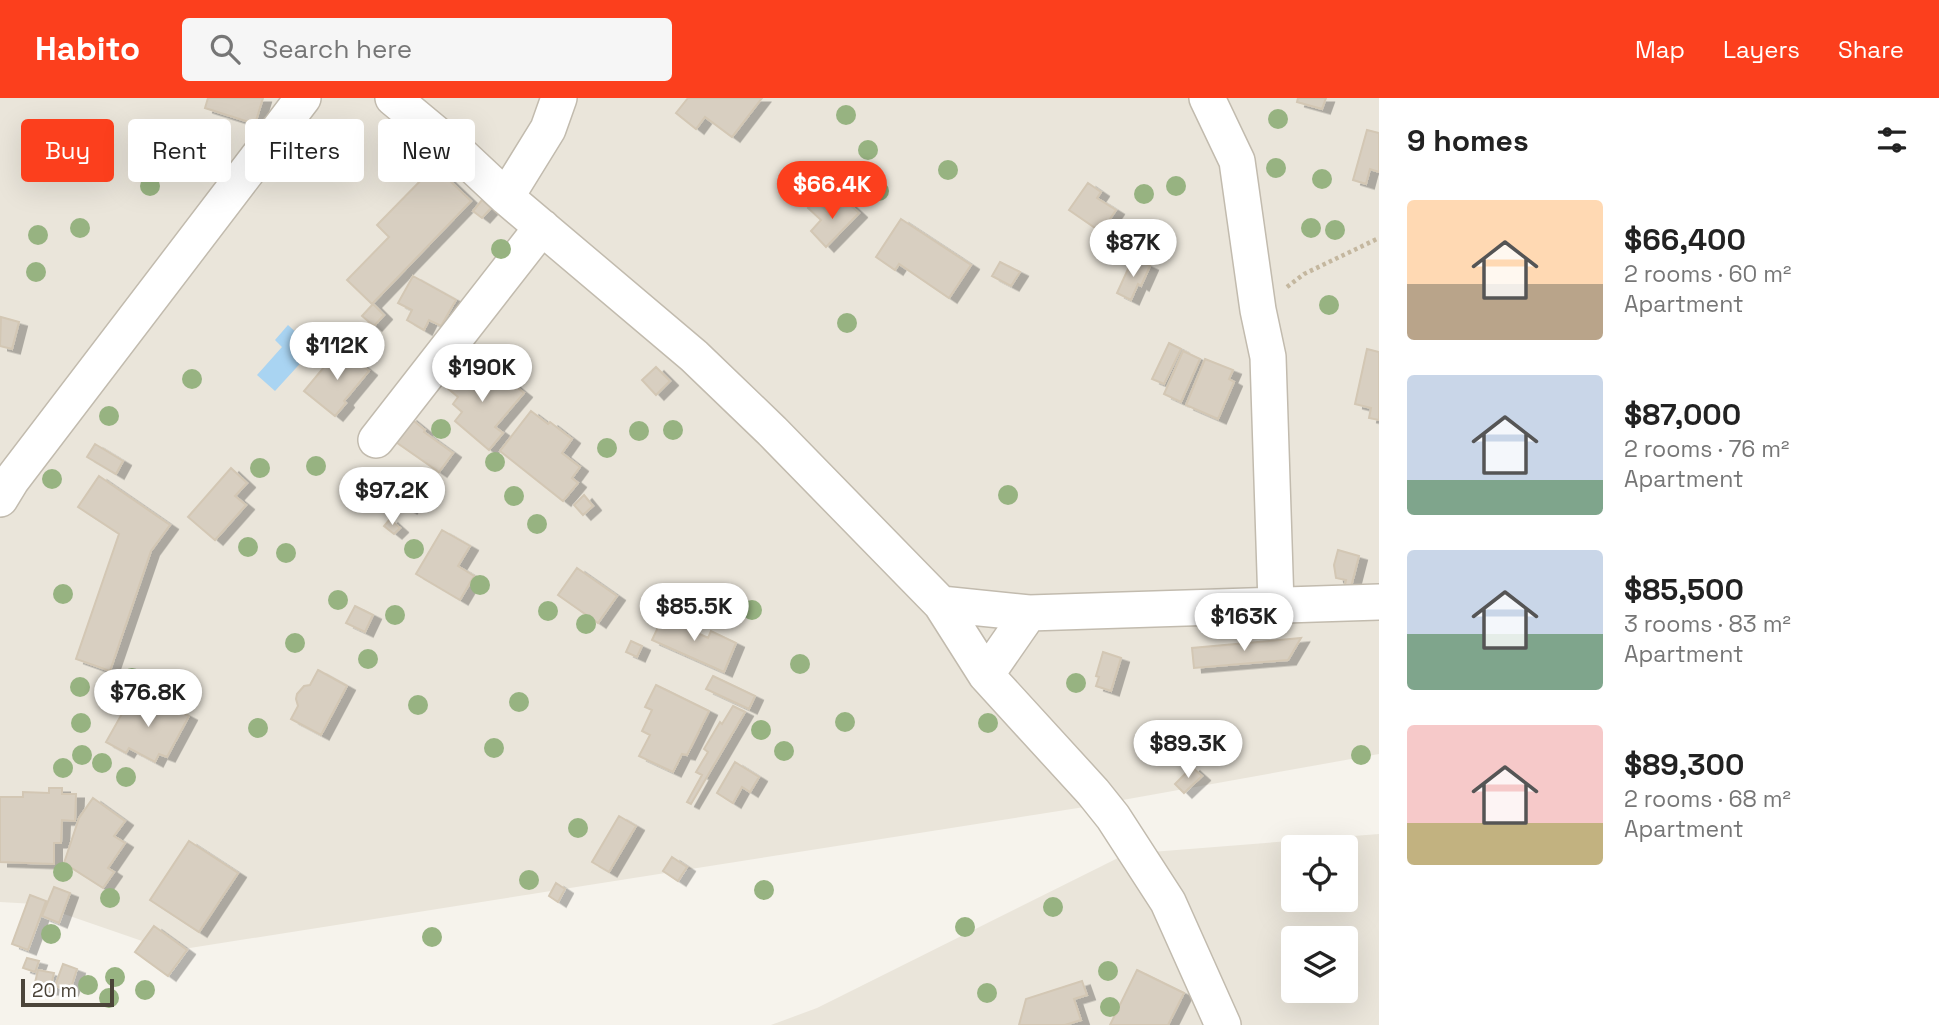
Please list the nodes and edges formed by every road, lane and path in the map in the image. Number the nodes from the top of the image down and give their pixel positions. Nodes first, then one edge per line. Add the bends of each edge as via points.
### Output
1 (303, 98) edge
2 (393, 98) edge
3 (559, 98) edge
4 (1207, 98) edge
5 (506, 197) junction
6 (542, 227) junction
7 (1379, 238) edge
8 (1258, 310) junction
9 (376, 440) dead end
10 (0, 499) edge
11 (1379, 602) edge
12 (941, 604) junction
13 (1276, 604) junction
14 (1029, 613) junction
15 (986, 676) junction
16 (1215, 1019) edge

1 - 10 street
2 - 5 street
3 - 5 street via 548,129
4 - 8 street via 1237,160
5 - 6 street
6 - 9 street
6 - 12 street via 694,356
7 - 8 path via 1304,274
8 - 13 street via 1268,358
11 - 13 street
12 - 14 street
12 - 15 street
13 - 14 street
14 - 15 street
15 - 16 street via 1112,817 1168,902

